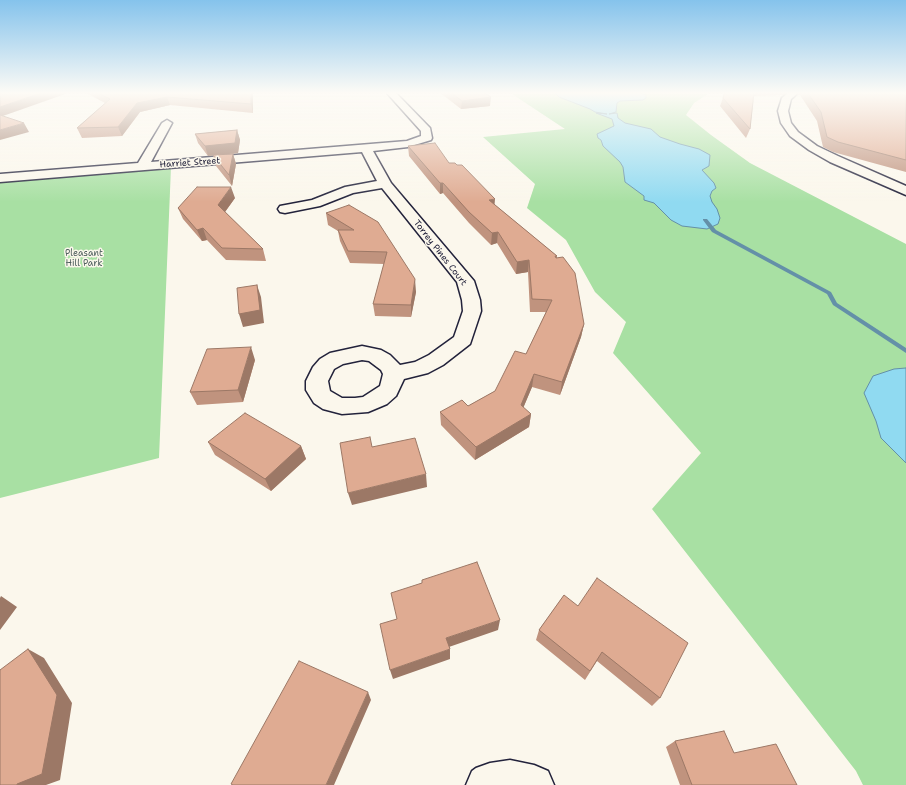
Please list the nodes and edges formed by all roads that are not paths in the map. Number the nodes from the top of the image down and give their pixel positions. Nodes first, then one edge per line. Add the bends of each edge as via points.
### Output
1 (164, 129) edge
2 (425, 129) edge
3 (790, 129) edge
4 (366, 148) junction
5 (142, 167) junction
6 (0, 178) edge
7 (385, 184) junction
8 (906, 191) edge
9 (285, 209) dead end
10 (394, 374) dead end
11 (486, 785) edge
12 (534, 785) edge

1 - 5 street
2 - 4 street, Harriet Street via 427,138 408,144
3 - 8 street via 813,148
4 - 5 street, Harriet Street
4 - 7 street, Torrey Pines Court
5 - 6 street, Harriet Street
7 - 9 street via 350,190 315,203
7 - 10 street, Torrey Pines Court via 465,281 472,300 472,311 463,340 421,368
11 - 12 street via 510,779

